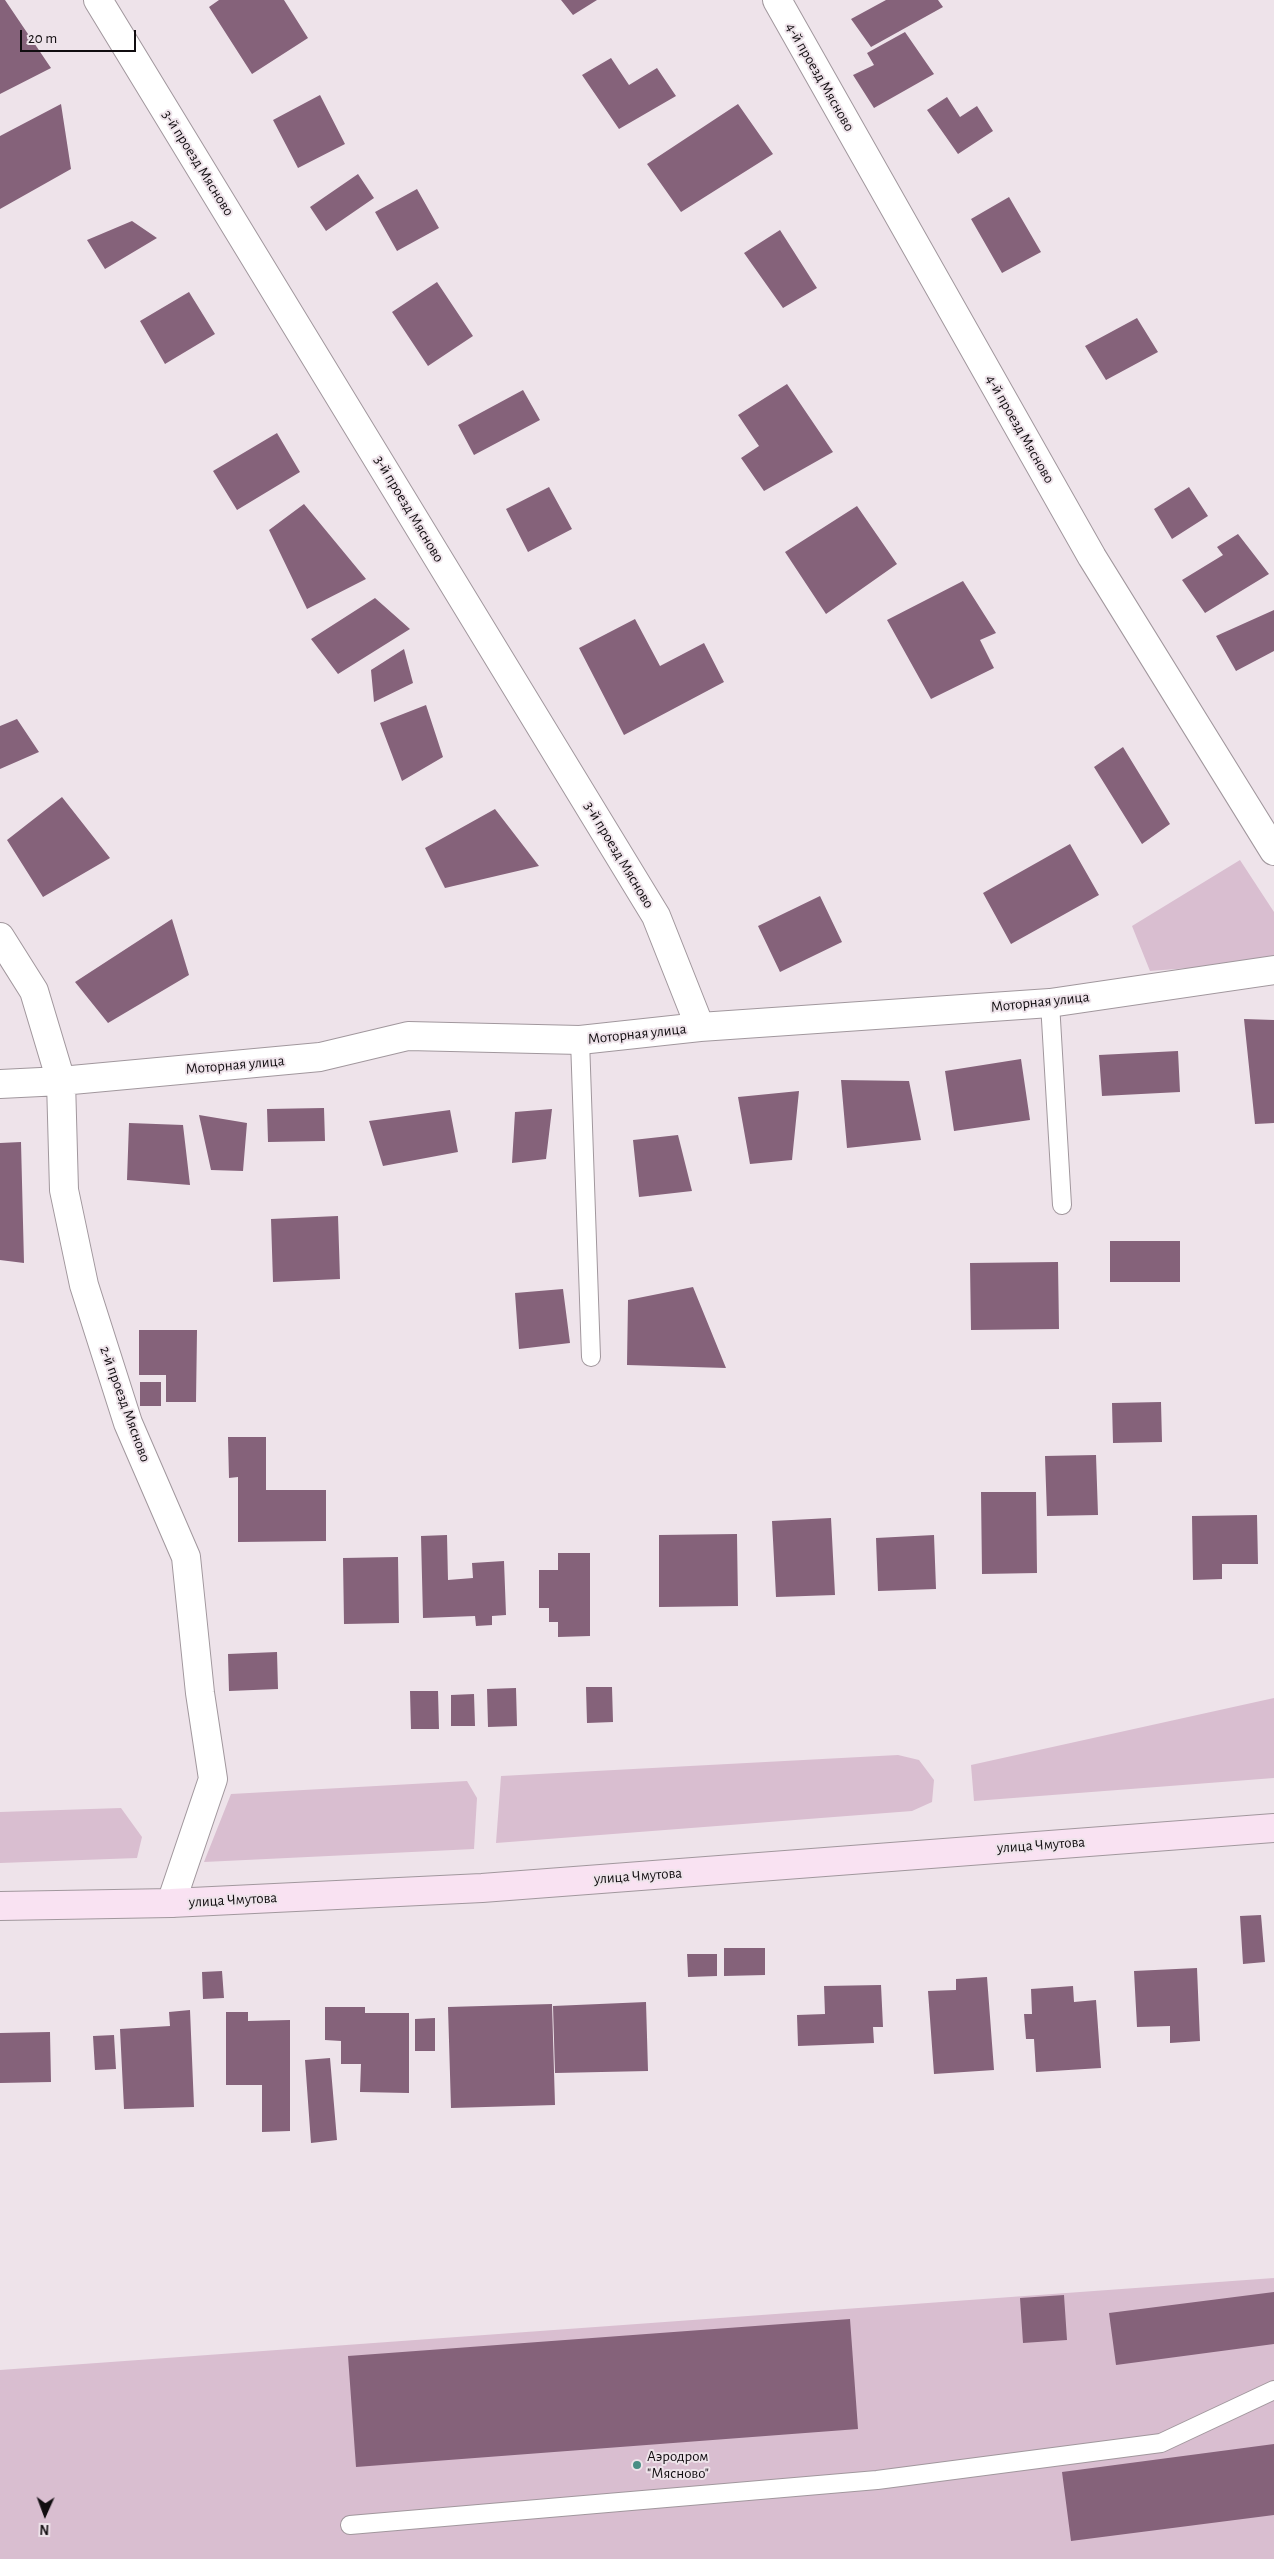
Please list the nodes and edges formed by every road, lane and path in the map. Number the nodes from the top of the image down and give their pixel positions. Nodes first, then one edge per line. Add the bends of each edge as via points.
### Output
1 (98, 0) edge
2 (777, 0) edge
3 (1274, 851) edge
4 (0, 937) edge
5 (1274, 970) edge
6 (1050, 1003) junction
7 (700, 1027) junction
8 (580, 1040) junction
9 (61, 1081) junction
10 (0, 1084) edge
11 (1062, 1205) dead end
12 (591, 1357) dead end
13 (1274, 1828) edge
14 (171, 1902) junction
15 (0, 1906) edge
16 (1274, 2390) edge
17 (350, 2525) dead end

1 - 7 street, 3-й проезд Мясново via 656,916
2 - 3 street, 4-й проезд Мясново via 1092,557
4 - 9 street, 2-й проезд Мясново via 34,991
5 - 6 street, Моторная улица
6 - 7 street, Моторная улица
6 - 11 lane
7 - 8 street, Моторная улица
8 - 9 street, Моторная улица via 408,1036 320,1056
8 - 12 lane
9 - 10 street, Моторная улица
9 - 14 street, 2-й проезд Мясново via 64,1190 84,1285 128,1423 186,1557 212,1779
13 - 14 main road, улица Чмутова via 482,1888
14 - 15 main road, улица Чмутова
16 - 17 lane via 1161,2443 877,2480

